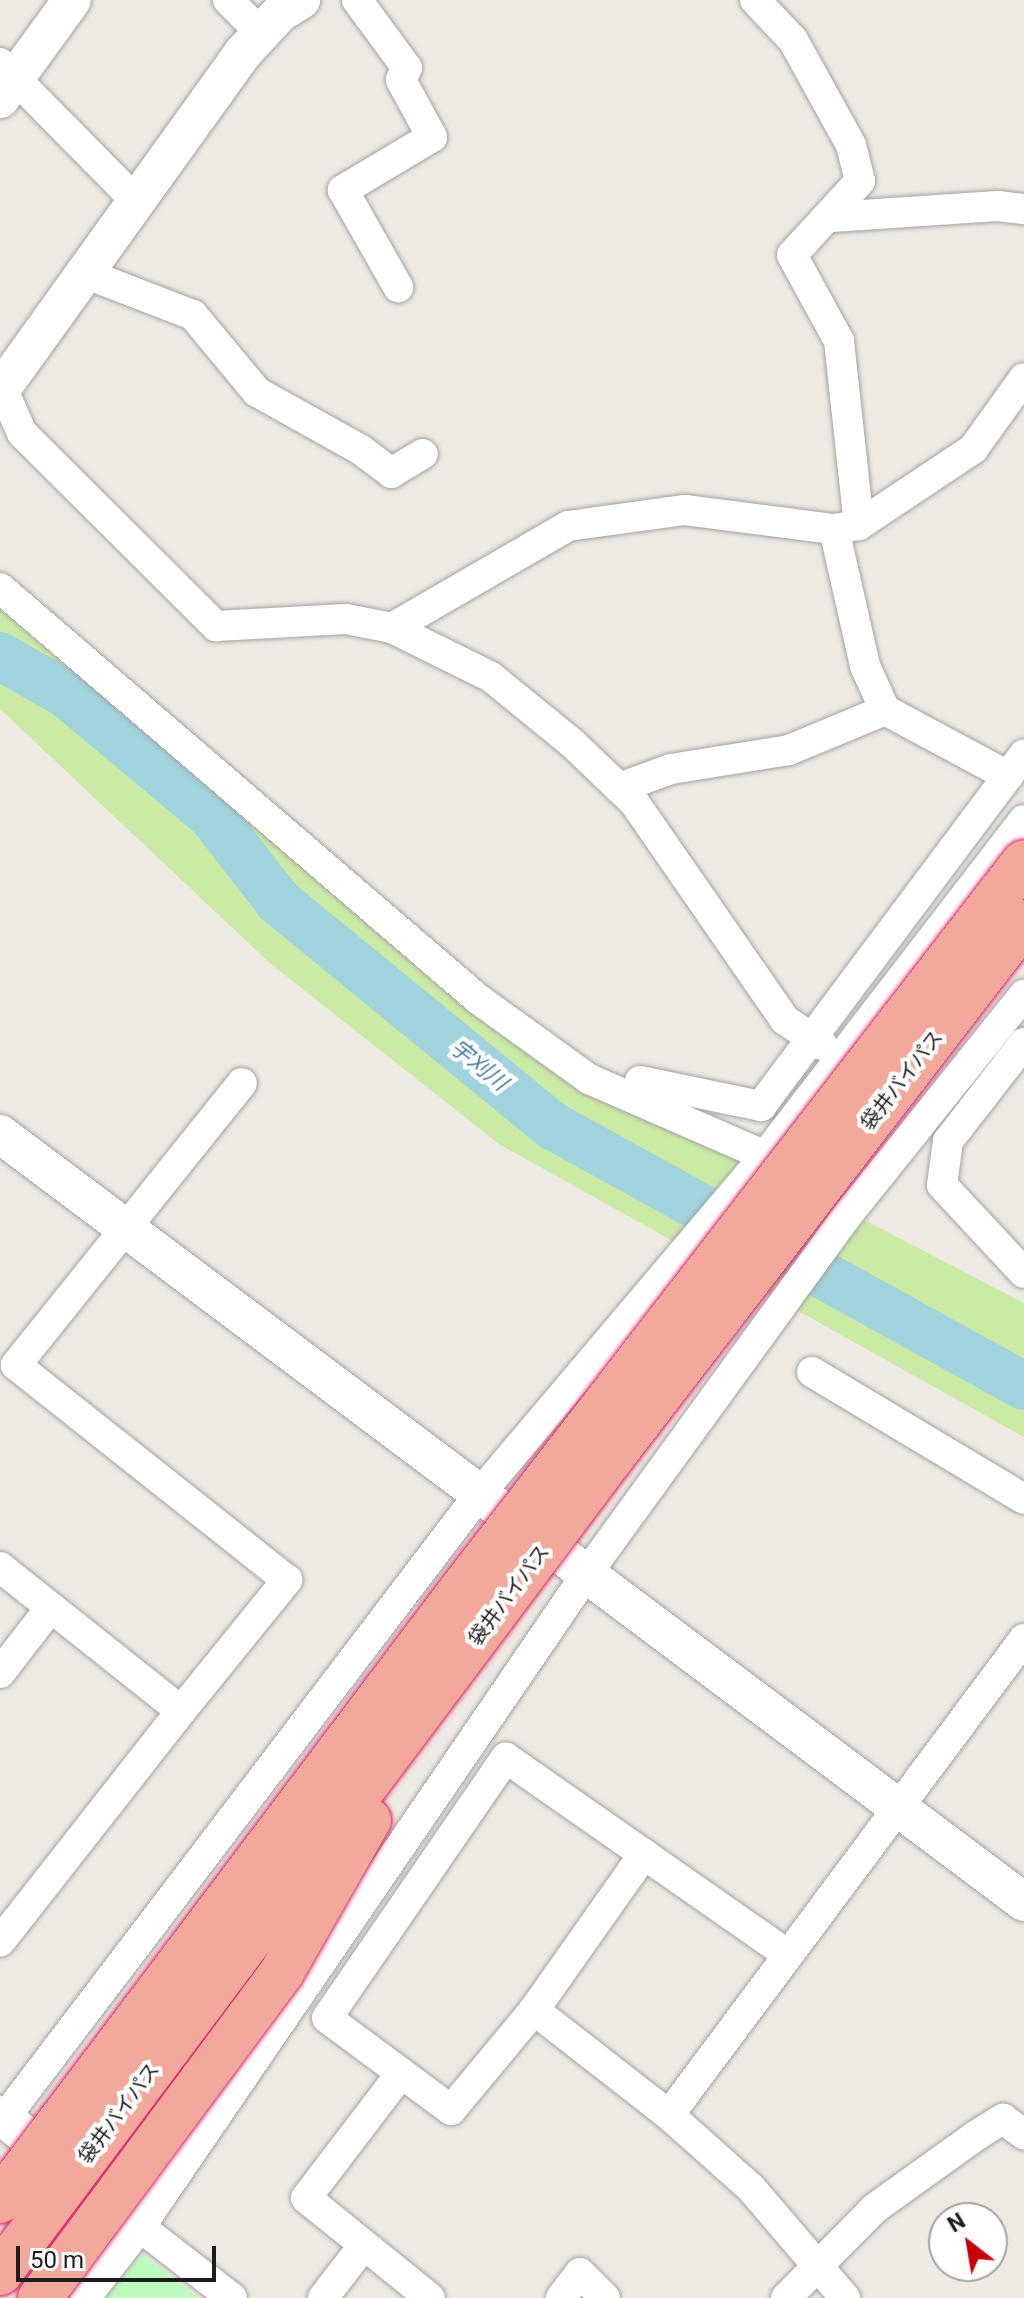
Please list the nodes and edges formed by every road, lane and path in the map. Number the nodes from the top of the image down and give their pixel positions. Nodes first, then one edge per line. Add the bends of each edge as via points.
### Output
1 (72, 0) edge
2 (228, 0) edge
3 (301, 0) edge
4 (357, 0) edge
5 (755, 0) edge
6 (260, 32) junction
7 (5, 80) edge
8 (136, 201) junction
9 (1024, 209) edge
10 (832, 217) junction
11 (84, 273) junction
12 (398, 287) dead end
13 (1024, 378) edge
14 (4, 381) edge
15 (423, 454) dead end
16 (846, 527) junction
17 (0, 588) edge
18 (392, 628) junction
19 (885, 710) junction
20 (1016, 765) edge
21 (619, 788) junction
22 (1024, 820) edge
23 (1024, 862) edge
24 (1024, 922) edge
25 (1024, 995) edge
26 (816, 1041) junction
27 (1024, 1043) edge
28 (589, 1079) junction
29 (242, 1083) dead end
30 (0, 1134) edge
31 (765, 1156) junction
32 (124, 1225) junction
33 (1024, 1273) edge
34 (812, 1372) dead end
35 (569, 1483) junction
36 (481, 1492) junction
37 (1024, 1499) edge
38 (0, 1567) edge
39 (588, 1572) junction
40 (51, 1607) junction
41 (1024, 1639) edge
42 (0, 1673) edge
43 (181, 1711) junction
44 (898, 1806) junction
45 (644, 1854) junction
46 (1024, 1902) edge
47 (0, 1942) edge
48 (786, 1953) junction
49 (534, 2010) junction
50 (399, 2076) junction
51 (669, 2115) junction
52 (1, 2128) edge
53 (1024, 2134) edge
54 (0, 2201) edge
55 (140, 2227) junction
56 (363, 2246) junction
57 (816, 2268) junction
58 (0, 2273) edge
59 (40, 2298) edge
60 (85, 2298) edge
61 (232, 2298) edge
62 (323, 2298) edge
63 (430, 2298) edge
64 (561, 2298) edge
65 (605, 2298) edge
66 (786, 2298) edge
67 (845, 2298) edge

1 - 7 street
2 - 6 street
3 - 6 street
4 - 12 street via 407,68 401,80 432,137 343,190
5 - 10 street via 793,40 851,145 860,181
6 - 8 street
7 - 8 street
8 - 11 street
9 - 10 street via 998,206
10 - 16 street via 792,255 839,341
11 - 14 street
11 - 15 street via 193,315 257,392 361,450 391,473
13 - 16 street via 973,449
14 - 18 street via 22,433 216,626 346,619
16 - 18 street via 685,510 568,526
16 - 19 street via 865,666
17 - 28 street via 478,999
18 - 21 street via 491,677
19 - 20 street
19 - 21 street via 789,750 671,769
20 - 26 street
21 - 26 street via 785,1020
22 - 31 street
23 - 35 highway, 袋井バイパス, bridge
24 - 35 highway, 袋井バイパス, bridge
25 - 39 street via 846,1217
26 - 28 street via 761,1106 676,1092 608,1071
27 - 33 street via 948,1141 942,1185
28 - 31 street
29 - 32 street
30 - 32 street
31 - 36 street
32 - 36 street
32 - 43 street via 16,1365 287,1580
34 - 37 street
35 - 52 highway, bridge via 486,1540 140,1969
35 - 54 highway, 袋井バイパス, bridge
35 - 58 highway, 袋井バイパス, bridge
35 - 59 highway, bridge via 510,1618 396,1772 282,1972
36 - 39 street
36 - 52 street
38 - 40 street
39 - 44 street
39 - 55 street
40 - 42 street
40 - 43 street
41 - 44 street
43 - 47 street
44 - 46 street
44 - 48 street
45 - 48 street
45 - 49 street
45 - 50 street via 506,1758 327,2018
48 - 51 street
49 - 50 street via 451,2110
49 - 51 street
50 - 56 street via 306,2198
51 - 57 street via 751,2188
52 - 55 street
53 - 57 street via 1003,2119 875,2208
55 - 60 street
55 - 61 street
56 - 62 street
56 - 63 street
57 - 66 street
57 - 67 street
64 - 65 street via 580,2273

